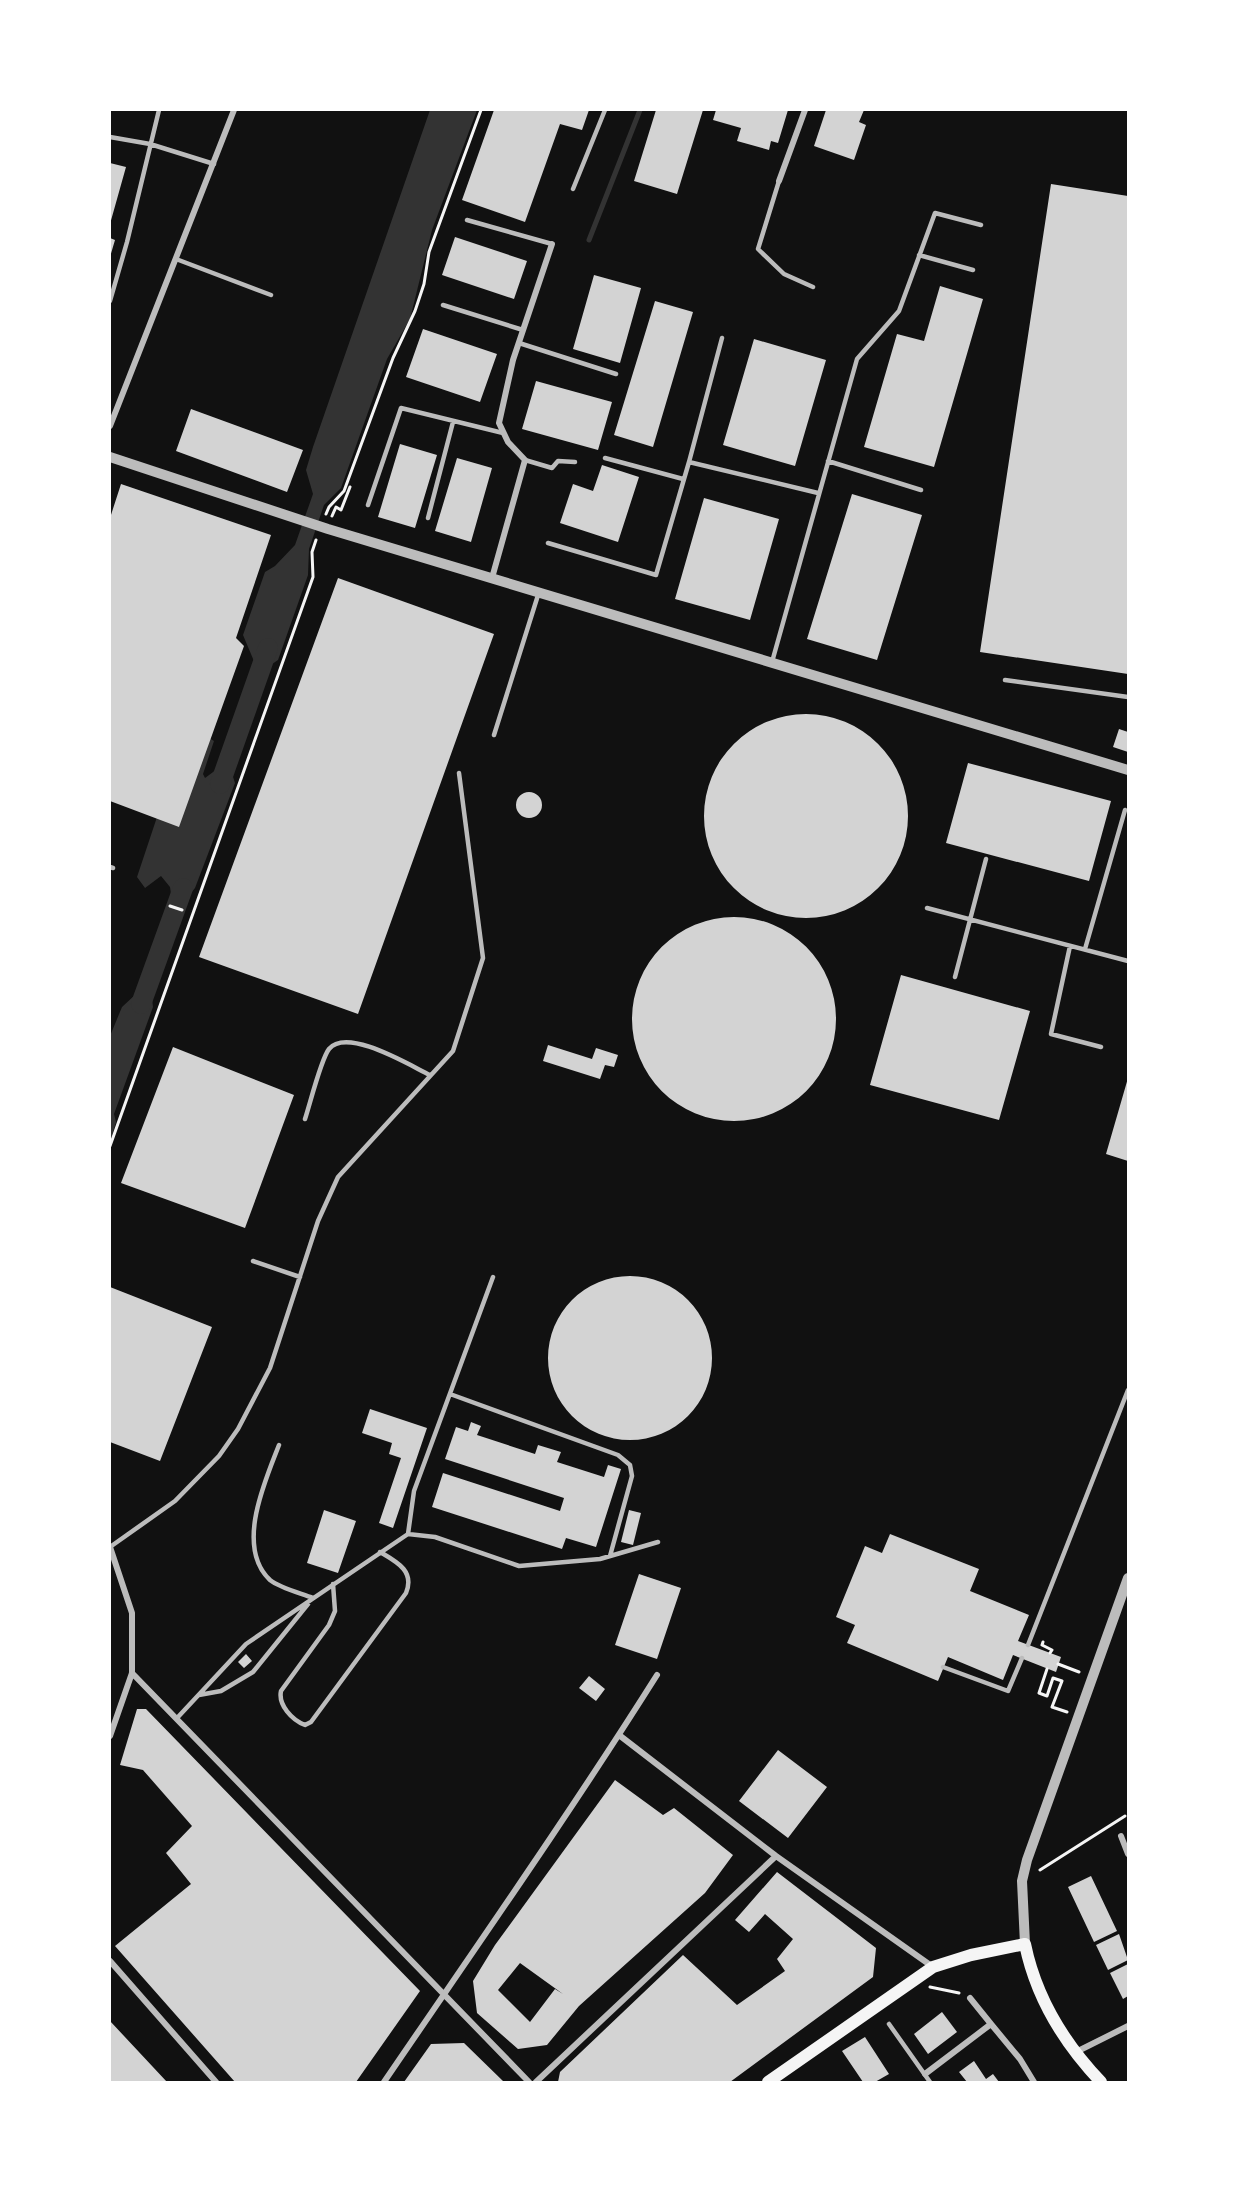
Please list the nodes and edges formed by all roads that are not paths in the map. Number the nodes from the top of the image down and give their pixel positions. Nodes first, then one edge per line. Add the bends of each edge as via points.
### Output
1 (159, 110) edge
2 (234, 110) edge
3 (605, 110) edge
4 (805, 110) edge
5 (110, 136) edge
6 (150, 144) junction
7 (214, 164) junction
8 (780, 181) joint
9 (573, 189) dead end
10 (467, 220) dead end
11 (981, 225) dead end
12 (552, 244) joint
13 (919, 255) junction
14 (176, 259) junction
15 (973, 270) dead end
16 (813, 287) dead end
17 (271, 295) dead end
18 (110, 301) edge
19 (443, 305) dead end
20 (523, 330) junction
21 (722, 338) dead end
22 (519, 343) junction
23 (616, 374) dead end
24 (453, 422) junction
25 (110, 426) edge
26 (503, 433) junction
27 (110, 457) edge
28 (605, 459) dead end
29 (525, 460) junction
30 (828, 461) junction
31 (574, 462) dead end
32 (688, 462) junction
33 (684, 479) junction
34 (921, 490) dead end
35 (819, 493) junction
36 (368, 505) dead end
37 (428, 518) dead end
38 (548, 543) dead end
39 (492, 578) junction
40 (539, 592) junction
41 (772, 662) junction
42 (1005, 680) dead end
43 (1128, 697) edge
44 (494, 735) dead end
45 (1128, 770) edge
46 (459, 773) dead end
47 (1125, 810) dead end
48 (986, 859) dead end
49 (927, 908) dead end
50 (971, 919) junction
51 (1070, 946) junction
52 (1085, 949) junction
53 (1128, 961) edge
54 (956, 977) dead end
55 (1101, 1047) dead end
56 (430, 1075) junction
57 (305, 1119) dead end
58 (253, 1261) dead end
59 (300, 1277) junction
60 (493, 1277) dead end
61 (1128, 1390) edge
62 (450, 1394) junction
63 (279, 1445) dead end
64 (408, 1534) junction
65 (658, 1542) dead end
66 (110, 1547) edge
67 (380, 1552) junction
68 (610, 1556) junction
69 (1128, 1578) edge
70 (333, 1584) junction
71 (313, 1598) junction
72 (1028, 1645) dead end
73 (1022, 1658) dead end
74 (943, 1667) dead end
75 (132, 1673) junction
76 (657, 1675) dead end
77 (198, 1695) junction
78 (177, 1717) junction
79 (619, 1735) junction
80 (110, 1736) edge
81 (1121, 1836) dead end
82 (1128, 1854) edge
83 (776, 1856) junction
84 (1025, 1944) junction
85 (110, 1961) edge
86 (933, 1967) junction
87 (110, 1969) edge
88 (120, 1974) junction
89 (444, 1992) junction
90 (970, 1998) road end
91 (889, 2024) dead end
92 (991, 2024) junction
93 (1128, 2026) edge
94 (1073, 2053) junction
95 (925, 2074) junction
96 (216, 2082) edge
97 (384, 2082) edge
98 (529, 2082) edge
99 (536, 2082) edge
100 (768, 2082) edge
101 (930, 2082) edge
102 (1034, 2082) edge
103 (1101, 2082) edge

1 - 6 lane
2 - 7 street
3 - 9 lane
4 - 8 street
5 - 6 lane
6 - 7 lane
6 - 18 lane
7 - 14 street
8 - 16 lane via 759,249 784,274
10 - 12 lane
11 - 13 lane via 935,213
12 - 20 street
13 - 15 lane
13 - 30 lane via 899,311 857,359
14 - 17 lane
14 - 25 street
19 - 20 lane
20 - 22 street
21 - 32 lane
22 - 23 lane
22 - 26 street via 499,423
24 - 26 lane
24 - 36 lane via 401,408
24 - 37 lane
26 - 29 street
27 - 39 street via 323,531
28 - 33 lane
29 - 31 lane via 552,468 558,461
29 - 39 street
30 - 34 lane
30 - 35 lane
32 - 33 lane
32 - 35 lane
33 - 38 lane via 656,575
35 - 41 lane
39 - 40 street
40 - 41 street
40 - 44 lane
41 - 45 street
42 - 43 lane
46 - 56 lane via 483,958 453,1051
47 - 52 lane
48 - 50 lane
49 - 50 lane
50 - 51 lane
50 - 54 lane
51 - 52 lane
51 - 55 lane via 1050,1034
52 - 53 lane
56 - 57 lane via 357,1041 341,1041 329,1049
56 - 59 lane via 338,1177 318,1221
58 - 59 lane
59 - 66 lane via 270,1368 219,1456 175,1501
60 - 62 lane
61 - 72 lane
62 - 64 lane via 414,1491
62 - 68 lane via 618,1455 630,1465 633,1476
63 - 71 lane via 257,1503 255,1558 271,1580
64 - 67 lane
64 - 68 lane via 435,1537 519,1566
65 - 68 lane
66 - 75 street via 132,1613
67 - 70 lane
67 - 70 lane via 408,1573 406,1593 342,1683 305,1725 279,1699 280,1691 329,1625 335,1611
69 - 84 street via 1050,1790 1022,1881
70 - 71 lane
71 - 77 lane via 246,1644
71 - 77 lane via 253,1672 221,1691
73 - 74 lane via 1008,1691
75 - 78 street
75 - 80 street
76 - 79 street
77 - 78 lane
78 - 89 street
79 - 83 street
79 - 89 street via 537,1862
81 - 82 street
83 - 86 street
83 - 99 street
84 - 86 main road
84 - 94 main road via 1031,1973
85 - 88 street
86 - 100 main road
87 - 88 street
88 - 96 street
89 - 97 street
89 - 98 street
90 - 92 street
91 - 95 lane
92 - 95 street
92 - 102 street
93 - 94 street
94 - 103 main road
95 - 101 lane

